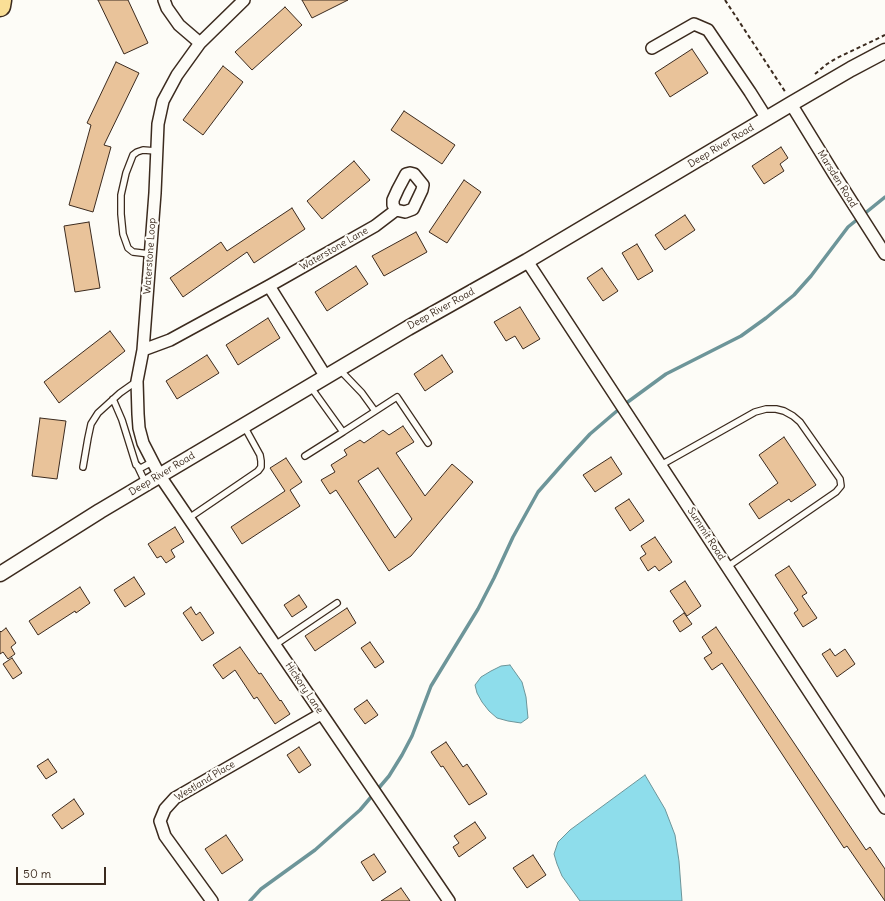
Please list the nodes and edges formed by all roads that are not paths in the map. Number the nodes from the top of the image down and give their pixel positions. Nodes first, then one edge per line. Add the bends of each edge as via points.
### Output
1 (1, 0) edge
2 (164, 0) edge
3 (244, 0) edge
4 (0, 6) edge
5 (200, 43) junction
6 (652, 48) dead end
7 (885, 51) edge
8 (788, 99) junction
9 (767, 119) junction
10 (156, 151) junction
11 (396, 210) dead end
12 (150, 254) junction
13 (885, 254) edge
14 (527, 261) junction
15 (269, 286) junction
16 (144, 350) junction
17 (339, 369) junction
18 (326, 377) junction
19 (137, 381) junction
20 (310, 386) junction
21 (113, 399) junction
22 (375, 411) junction
23 (244, 426) junction
24 (343, 432) junction
25 (428, 443) dead end
26 (305, 456) dead end
27 (152, 462) junction
28 (136, 465) junction
29 (661, 465) junction
30 (83, 467) dead end
31 (160, 476) junction
32 (146, 484) junction
33 (189, 518) junction
34 (727, 567) junction
35 (0, 574) edge
36 (337, 603) dead end
37 (275, 645) junction
38 (321, 714) junction
39 (885, 808) edge
40 (212, 901) edge
41 (449, 901) edge

1 - 4 highway
2 - 5 street via 179,25
3 - 5 street, Waterstone Loop
5 - 10 street, Waterstone Loop via 177,75 163,101
6 - 9 street via 694,24 708,30
7 - 8 street, Deep River Road
8 - 9 street, Deep River Road
8 - 13 street, Marsden Road
9 - 14 street, Deep River Road
10 - 12 street, Waterstone Loop
10 - 12 lane via 143,150 133,156 121,195 122,221 128,248 133,252
11 - 15 street, Waterstone Lane via 375,226
12 - 16 street, Waterstone Loop
14 - 17 street, Deep River Road
14 - 29 street, Summit Road
15 - 16 street, Waterstone Lane via 170,340
15 - 18 street
16 - 19 street, Waterstone Loop
17 - 18 street, Deep River Road
17 - 22 lane
18 - 20 street, Deep River Road
19 - 21 lane
19 - 27 street, Waterstone Loop via 139,428
20 - 23 street, Deep River Road
20 - 24 lane
21 - 28 lane
21 - 30 lane via 98,413 91,424
22 - 24 lane
22 - 25 lane via 397,397
23 - 31 street, Deep River Road
23 - 33 lane via 260,455 261,467
24 - 26 lane
27 - 28 lane via 141,468
27 - 31 street, Waterstone Loop
28 - 32 lane
29 - 34 street, Summit Road
29 - 34 lane via 755,412 776,409 784,411 800,422 840,479 841,486 836,492
31 - 32 street, Deep River Road
31 - 33 street, Hickory Lane
32 - 35 street, Deep River Road
33 - 37 street, Hickory Lane
34 - 39 street, Summit Road
36 - 37 lane
37 - 38 street, Hickory Lane
38 - 40 street, Westland Place via 175,798 165,809 160,821 165,836
38 - 41 street, Hickory Lane

